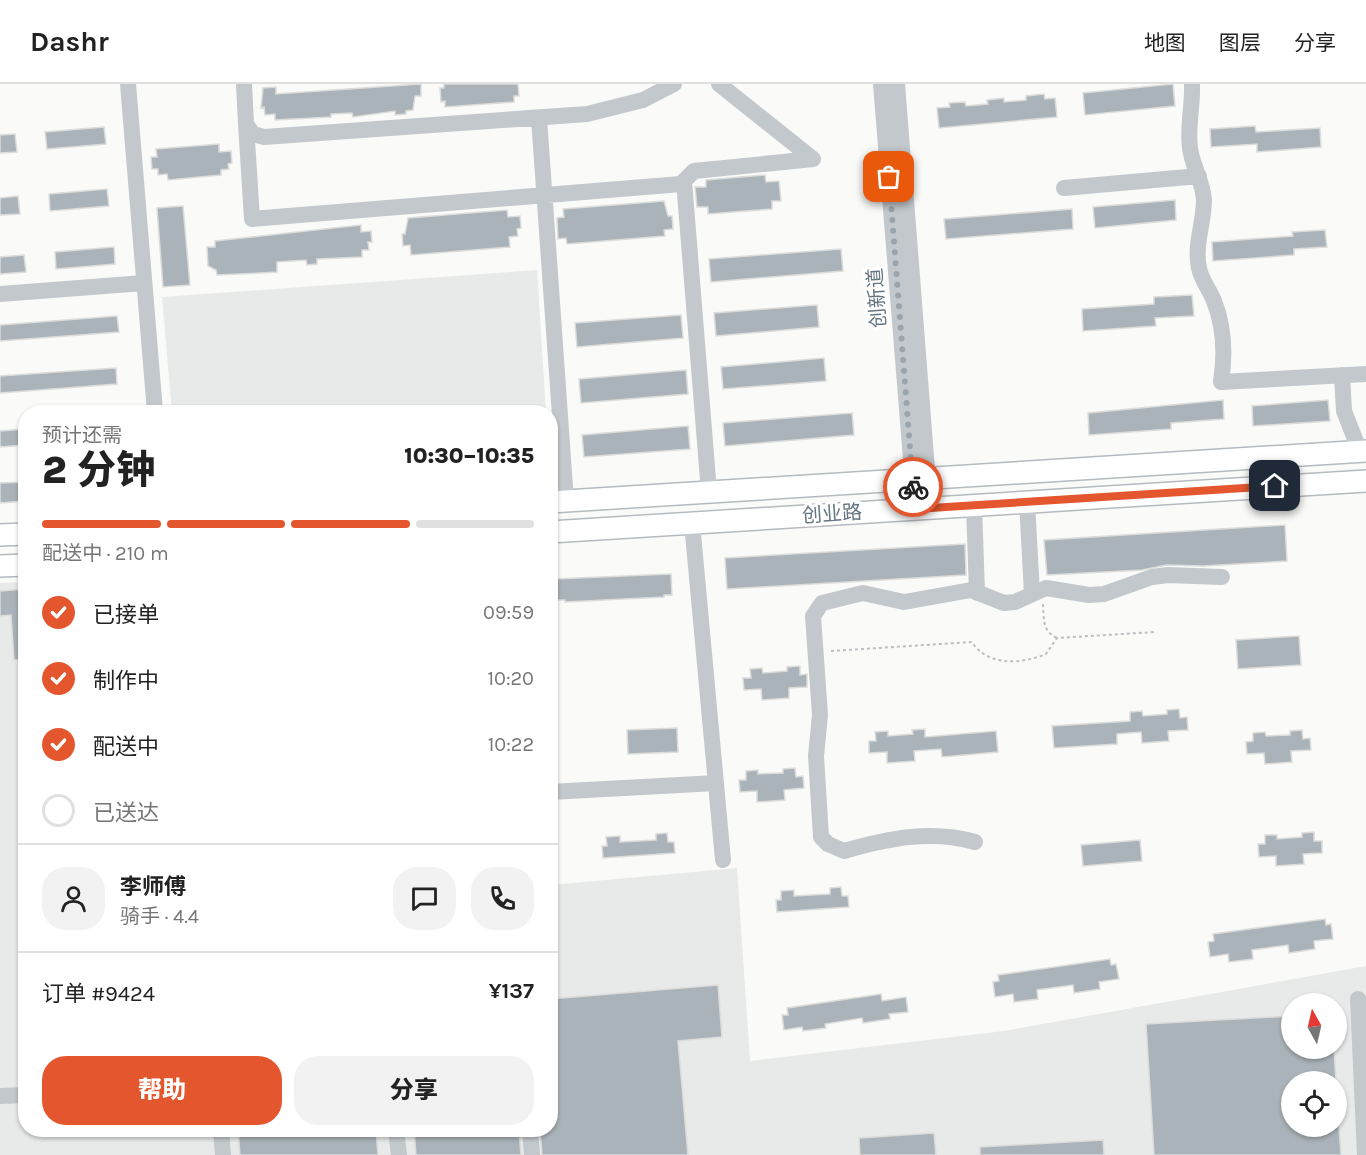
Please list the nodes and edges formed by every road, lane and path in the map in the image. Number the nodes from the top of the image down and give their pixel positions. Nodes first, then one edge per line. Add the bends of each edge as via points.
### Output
1 (128, 84) edge
2 (243, 84) edge
3 (674, 84) edge
4 (719, 84) edge
5 (881, 84) edge
6 (897, 84) edge
7 (1192, 84) edge
8 (538, 118) junction
9 (246, 124) junction
10 (1198, 176) junction
11 (684, 181) junction
12 (1064, 188) dead end
13 (544, 196) junction
14 (144, 283) junction
15 (0, 294) edge
16 (1366, 374) edge
17 (1342, 375) junction
18 (154, 405) edge
19 (554, 405) edge
20 (1363, 452) edge
21 (920, 479) junction
22 (1366, 481) edge
23 (709, 492) junction
24 (558, 501) edge
25 (1027, 502) junction
26 (974, 505) junction
27 (922, 508) junction
28 (692, 523) junction
29 (558, 531) edge
30 (18, 535) edge
31 (0, 536) edge
32 (18, 565) edge
33 (0, 566) edge
34 (1222, 578) dead end
35 (1037, 591) junction
36 (977, 593) junction
37 (1155, 632) dead end
38 (1057, 638) junction
39 (816, 652) junction
40 (716, 783) junction
41 (558, 792) edge
42 (975, 842) dead end
43 (723, 860) dead end
44 (1358, 999) dead end
45 (18, 1095) edge
46 (0, 1096) edge
47 (222, 1137) edge
48 (397, 1137) edge
49 (531, 1137) edge
50 (223, 1155) edge
51 (399, 1155) edge
52 (532, 1155) edge
53 (1365, 1155) edge

1 - 14 street
2 - 9 street
3 - 8 street via 612,110
4 - 11 street via 813,159 694,171
5 - 21 street, 创新道
6 - 21 street, 创新道
7 - 10 street via 1189,144
8 - 9 street via 264,137 253,135
8 - 13 street
9 - 13 street via 252,219
10 - 12 street
10 - 17 street via 1204,204 1198,262 1218,315 1223,343 1221,382
11 - 13 street
11 - 23 street
13 - 19 street
14 - 15 street
14 - 18 street
16 - 17 street
17 - 20 street via 1344,411
20 - 21 main road, 创业路
21 - 23 main road, 创业路
21 - 27 street, 创新道
22 - 25 main road, 创业路
23 - 24 main road, 创业路
25 - 26 main road, 创业路
25 - 35 street
26 - 27 main road, 创业路
26 - 36 street
27 - 28 main road, 创业路
28 - 29 main road, 创业路
28 - 40 street
30 - 31 main road
32 - 33 main road
34 - 35 street via 1152,577 1104,594 1059,588
35 - 36 street via 1004,603
35 - 38 path via 1044,627
36 - 39 street via 960,591 904,602 862,593 822,603 813,616
37 - 38 path
38 - 39 path via 1046,654 1019,661 988,657 977,651 972,642
39 - 42 street via 821,837 844,852 910,837 958,837
40 - 41 street
40 - 43 street
44 - 53 street
45 - 46 street
47 - 50 street
48 - 51 street
49 - 52 street

